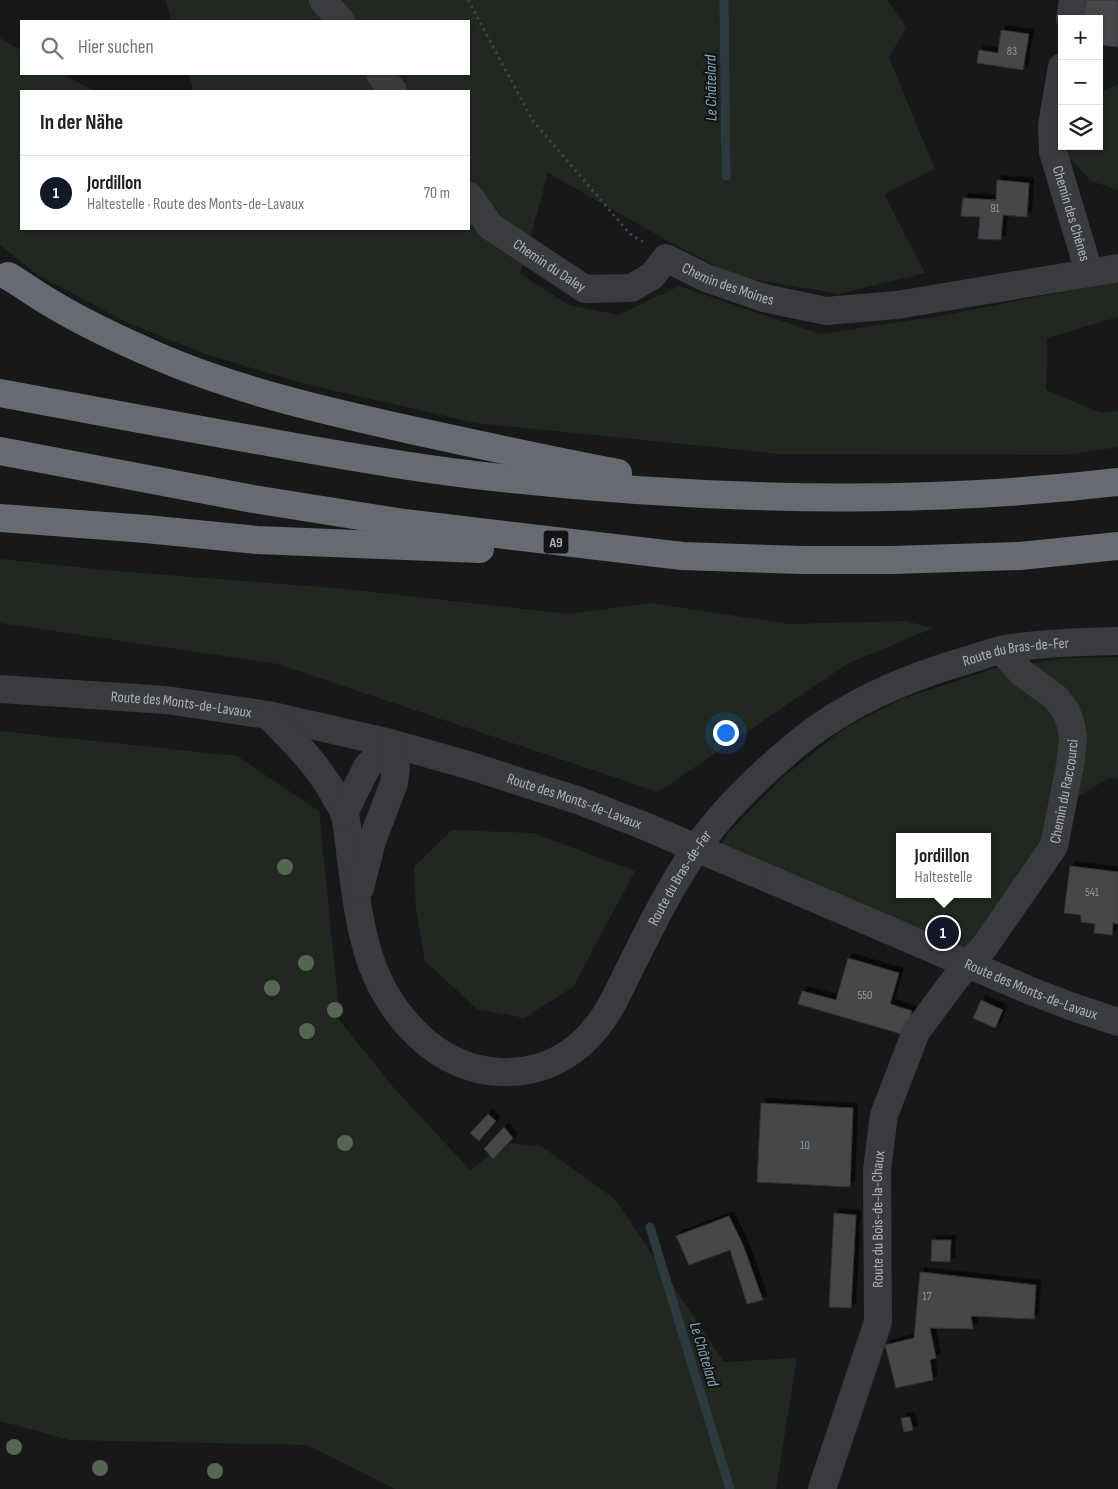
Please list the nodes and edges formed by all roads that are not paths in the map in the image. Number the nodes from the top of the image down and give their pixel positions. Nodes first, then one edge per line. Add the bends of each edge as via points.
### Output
1 (323, 0) edge
2 (1074, 0) edge
3 (1071, 15) edge
4 (340, 20) edge
5 (381, 75) edge
6 (392, 90) edge
7 (1058, 90) edge
8 (470, 197) edge
9 (666, 258) joint
10 (1118, 268) edge
11 (1089, 272) junction
12 (3, 273) edge
13 (0, 393) edge
14 (0, 451) edge
15 (1118, 482) edge
16 (730, 495) junction
17 (0, 518) edge
18 (1118, 546) edge
19 (682, 556) junction
20 (1118, 641) edge
21 (1001, 650) junction
22 (0, 689) edge
23 (268, 715) junction
24 (390, 743) junction
25 (344, 812) junction
26 (357, 902) junction
27 (969, 965) junction
28 (1118, 1022) edge
29 (822, 1489) edge

1 - 4 street
2 - 3 street
5 - 6 street
7 - 11 street, Chemin des Chênes via 1052,125 1053,152
8 - 9 street, Chemin du Daley via 490,226 585,289 631,288 652,276
9 - 11 street, Chemin des Moines via 706,278 764,298 826,311 897,304
10 - 11 street, Chemin des Moines
12 - 16 highway via 47,302 112,336 230,382 371,421 527,456
13 - 16 highway via 434,469 500,478
14 - 19 highway, A9 via 253,499 404,523
15 - 16 highway via 985,493 872,497
17 - 19 highway via 257,540
18 - 19 highway, A9 via 1020,556 891,560
20 - 21 street, Route du Bras-de-Fer via 1051,643
21 - 26 street, Route du Bras-de-Fer via 918,676 873,696 820,726 776,761 732,805 691,855 605,1015 589,1035 560,1059 546,1066 512,1072 485,1070 454,1061 421,1039 398,1014 373,970 363,939
21 - 27 street, Chemin du Raccourci via 1022,673 1055,697 1066,711 1073,736 1072,760 1054,846
22 - 23 street, Route des Monts-de-Lavaux via 166,700
23 - 24 street, Route des Monts-de-Lavaux
23 - 25 street, Route du Bras-de-Fer via 314,762
24 - 25 street via 367,767
24 - 26 street, Route du Bras-de-Fer via 396,768 394,783 372,840
24 - 27 street, Route des Monts-de-Lavaux, bridge via 580,801
25 - 26 street, Route du Bras-de-Fer
27 - 28 street, Route des Monts-de-Lavaux
27 - 29 street, Route du Bois-de-la-Chaux via 916,1032 884,1115 877,1170 878,1322

